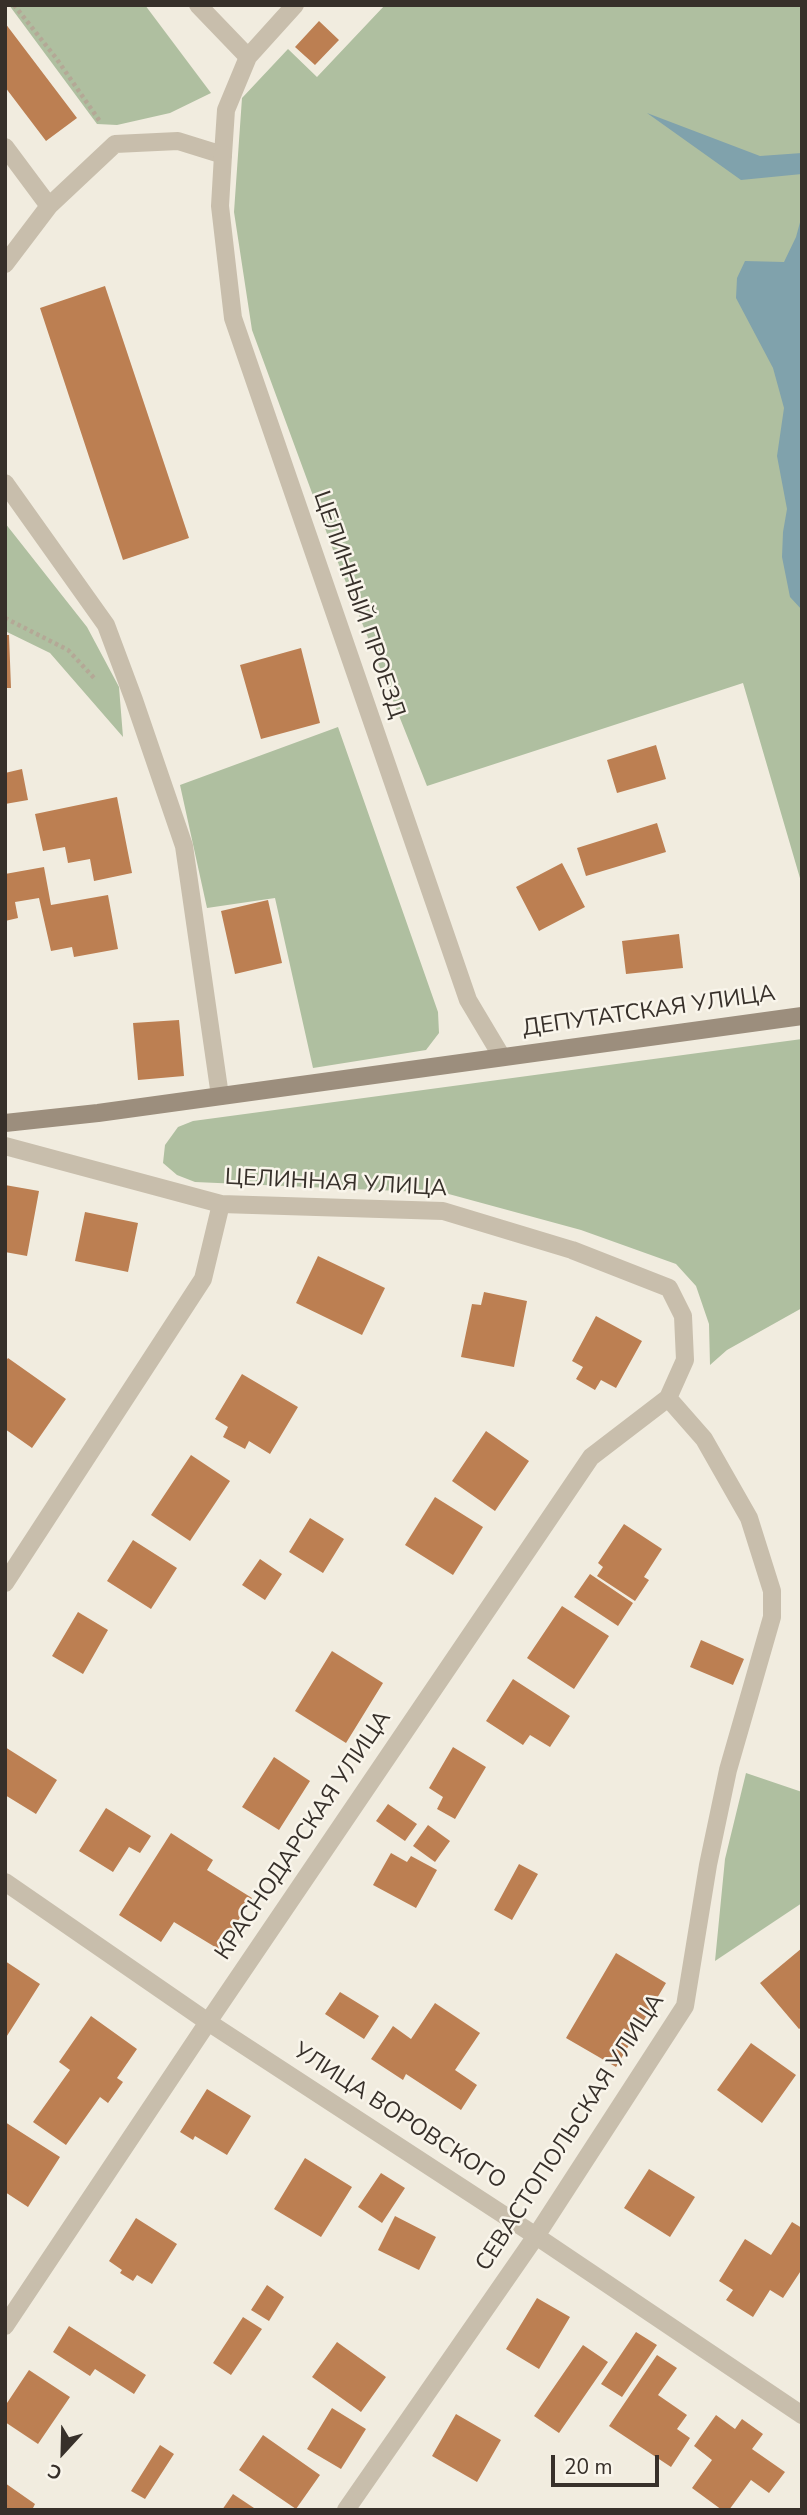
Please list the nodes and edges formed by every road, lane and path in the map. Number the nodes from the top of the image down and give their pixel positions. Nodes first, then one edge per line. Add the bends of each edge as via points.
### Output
1 (14, 5) edge
2 (198, 5) edge
3 (295, 5) edge
4 (248, 57) junction
5 (115, 144) junction
6 (5, 147) edge
7 (223, 155) junction
8 (49, 206) junction
9 (5, 264) edge
10 (5, 483) edge
11 (5, 618) edge
12 (134, 700) junction
13 (802, 1016) edge
14 (502, 1057) junction
15 (220, 1096) junction
16 (5, 1123) edge
17 (5, 1146) edge
18 (221, 1204) junction
19 (668, 1398) junction
20 (5, 1583) edge
21 (5, 1882) edge
22 (208, 2022) junction
23 (536, 2236) junction
24 (5, 2326) edge
25 (802, 2415) edge
26 (346, 2510) edge

1 - 5 path
2 - 4 street
3 - 4 street, ЦЕЛИННЫЙ ПРОЕЗД
4 - 7 street, ЦЕЛИННЫЙ ПРОЕЗД via 226,110
5 - 7 street via 178,141
5 - 8 street
6 - 8 street
7 - 14 street, ЦЕЛИННЫЙ ПРОЕЗД via 220,206 233,318 468,1000
8 - 9 street
10 - 12 street via 106,625
11 - 12 path via 68,650 111,696
12 - 15 street via 184,846
13 - 14 street, ДЕПУТАТСКАЯ УЛИЦА
14 - 15 street, ДЕПУТАТСКАЯ УЛИЦА
15 - 16 street, ДЕПУТАТСКАЯ УЛИЦА
17 - 18 street, ЦЕЛИННАЯ УЛИЦА
18 - 19 street, ЦЕЛИННАЯ УЛИЦА via 443,1211 572,1250 669,1288 683,1316 685,1360
18 - 20 street via 203,1279
19 - 22 street, КРАСНОДАРСКАЯ УЛИЦА via 591,1457
19 - 23 street, СЕВАСТОПОЛЬСКАЯ УЛИЦА via 704,1440 749,1518 772,1591 772,1617 728,1770 685,2006
21 - 22 street, УЛИЦА ВОРОВСКОГО
22 - 23 street, УЛИЦА ВОРОВСКОГО
22 - 24 street, КРАСНОДАРСКАЯ УЛИЦА
23 - 25 street, УЛИЦА ВОРОВСКОГО
23 - 26 street, СЕВАСТОПОЛЬСКАЯ УЛИЦА

